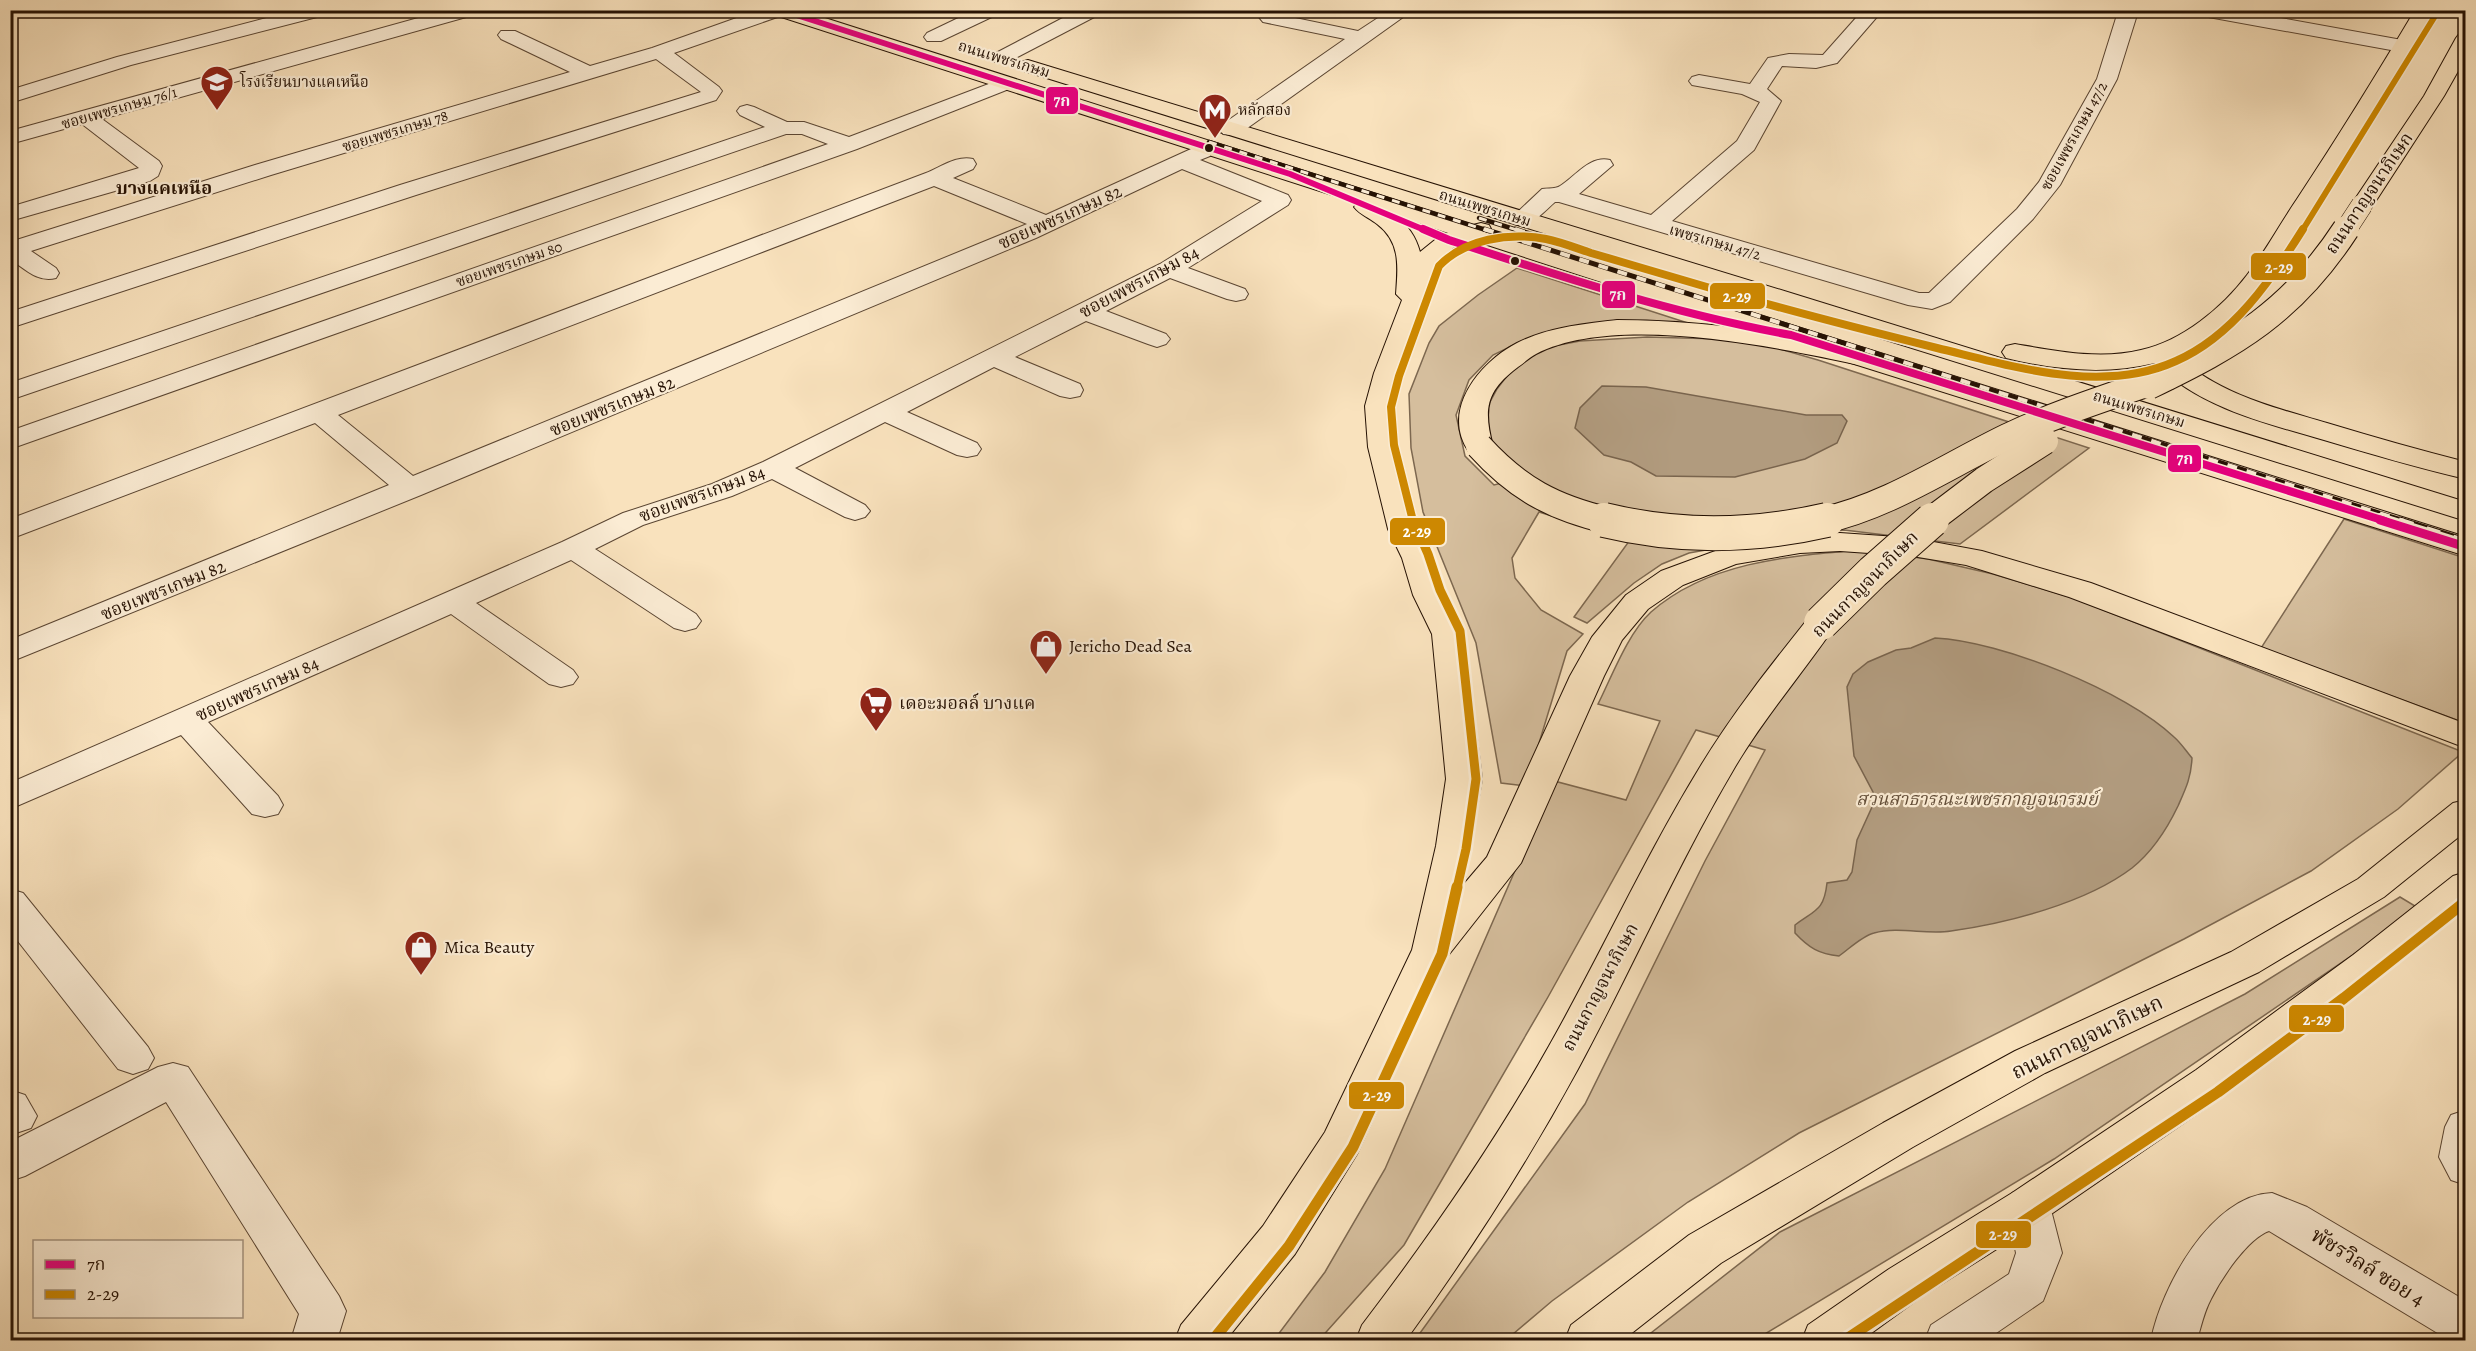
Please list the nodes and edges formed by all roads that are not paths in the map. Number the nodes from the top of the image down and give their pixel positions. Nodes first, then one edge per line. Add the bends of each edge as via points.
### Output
1 (470, 10) edge
2 (779, 10) edge
3 (991, 10) edge
4 (1093, 10) edge
5 (1262, 10) edge
6 (1404, 10) edge
7 (2203, 10) edge
8 (2425, 10) edge
9 (1873, 11) edge
10 (310, 13) dead end
11 (2126, 20) dead end
12 (911, 30) dead end
13 (508, 35) dead end
14 (934, 37) junction
15 (1361, 37) junction
16 (2466, 38) edge
17 (2402, 46) junction
18 (659, 52) junction
19 (1001, 58) junction
20 (124, 61) junction
21 (588, 73) junction
22 (1699, 81) dead end
23 (1007, 83) junction
24 (1755, 91) junction
25 (168, 94) junction
26 (10, 97) edge
27 (747, 111) dead end
28 (86, 117) junction
29 (784, 128) junction
30 (1231, 129) junction
31 (10, 138) edge
32 (849, 144) junction
33 (1209, 148) junction
34 (1183, 160) junction
35 (965, 164) dead end
36 (1602, 165) dead end
37 (1290, 174) junction
38 (934, 178) junction
39 (1562, 196) junction
40 (10, 214) edge
41 (1522, 219) junction
42 (1047, 224) junction
43 (1654, 224) junction
44 (1547, 227) junction
45 (1473, 232) junction
46 (12, 250) edge
47 (1169, 269) junction
48 (47, 273) dead end
49 (1236, 294) dead end
50 (1785, 299) junction
51 (1917, 300) joint
52 (1084, 311) junction
53 (10, 320) edge
54 (1406, 323) junction
55 (1157, 339) dead end
56 (993, 357) junction
57 (1860, 357) junction
58 (2166, 365) junction
59 (1070, 390) dead end
60 (10, 392) edge
61 (885, 412) junction
62 (319, 413) junction
63 (2294, 422) junction
64 (10, 441) edge
65 (967, 449) dead end
66 (2270, 450) junction
67 (773, 468) junction
68 (2466, 471) edge
69 (411, 489) junction
70 (855, 511) dead end
71 (2466, 512) edge
72 (10, 530) edge
73 (2466, 547) edge
74 (573, 548) junction
75 (453, 601) junction
76 (685, 621) dead end
77 (10, 652) edge
78 (561, 677) dead end
79 (187, 720) junction
80 (2466, 737) edge
81 (10, 797) edge
82 (265, 805) dead end
83 (2466, 812) edge
84 (2466, 885) edge
85 (10, 903) edge
86 (1431, 950) junction
87 (133, 1058) dead end
88 (2466, 1128) edge
89 (10, 1163) edge
90 (2466, 1167) edge
91 (2028, 1206) junction
92 (2466, 1326) edge
93 (1843, 1336) edge
94 (314, 1341) edge
95 (1198, 1341) edge
96 (1379, 1341) edge
97 (1588, 1341) edge
98 (1948, 1341) edge
99 (2174, 1341) edge

1 - 25 street, ซอยเพชรเกษม 76/1
2 - 18 street, ซอยเพชรเกษม 78
2 - 23 main road, ถนนเพชรเกษม
3 - 14 street
4 - 19 street
5 - 15 street via 1270,18
6 - 15 street
7 - 17 street
8 - 17 main road
9 - 24 street via 1830,59 1775,62
10 - 20 street
11 - 51 street, ซอยเพชรเกษม 47/2 via 2107,79 2049,185 1941,297
12 - 14 main road, ถนนเพชรเกษม
13 - 21 street
14 - 19 main road, ถนนเพชรเกษม
15 - 30 street
16 - 58 main road, ถนนกาญจนาภิเษก, bridge via 2434,96 2304,286 2277,312 2222,348
17 - 58 main road via 2365,111 2256,280
18 - 21 street, ซอยเพชรเกษม 78
18 - 53 street via 707,86 712,91 709,96
19 - 30 main road, ถนนเพชรเกษม
20 - 25 street
20 - 26 street
21 - 46 street, ซอยเพชรเกษม 78
22 - 24 street
23 - 32 street, ซอยเพชรเกษม 80
23 - 33 main road, ถนนเพชรเกษม
24 - 43 street via 1770,101 1746,145
25 - 28 street, ซอยเพชรเกษม 76/1
27 - 29 street
28 - 31 street, ซอยเพชรเกษม 76/1
28 - 40 street via 151,166 150,171
29 - 32 street via 804,128
29 - 60 street
30 - 41 main road, ถนนเพชรเกษม
32 - 64 street, ซอยเพชรเกษม 80
33 - 34 street, ซอยเพชรเกษม 82
33 - 37 main road, ถนนเพชรเกษม
34 - 42 street, ซอยเพชรเกษม 82
34 - 47 street, ซอยเพชรเกษม 84 via 1280,200
35 - 38 street
36 - 39 street
37 - 45 main road, ถนนเพชรเกษม
37 - 54 main road via 1385,218 1407,240 1411,261
38 - 42 street
38 - 62 street
39 - 41 street via 1550,194
39 - 43 street, เพชรเกษม 47/2
41 - 44 main road, ถนนเพชรเกษม
42 - 69 street, ซอยเพชรเกษม 82
43 - 51 street, เพชรเกษม 47/2
44 - 45 main road via 1512,225
44 - 50 main road, ถนนเพชรเกษม
45 - 54 main road via 1449,240 1431,255
45 - 57 main road, ถนนเพชรเกษม
46 - 48 street
47 - 49 street
47 - 52 street, ซอยเพชรเกษม 84
50 - 58 main road via 2050,359
50 - 66 main road, ถนนเพชรเกษม
52 - 55 street
52 - 56 street, ซอยเพชรเกษม 84
54 - 86 main road via 1379,406 1382,447 1403,530 1448,633 1464,779
56 - 59 street
56 - 61 street, ซอยเพชรเกษม 84
57 - 58 main road, bridge via 1779,339 1711,331 1601,328 1557,336 1521,350 1500,365 1483,383 1473,404 1473,427 1479,446 1497,466 1527,490 1567,509 1653,530 1705,535 1750,532 1813,522 1870,506
57 - 73 main road, ถนนเพชรเกษม
58 - 63 main road via 2224,397
58 - 96 main road, ถนนกาญจนาภิเษก, bridge via 1970,489 1874,570 1821,623 1752,712 1717,768 1541,1098 1456,1236
61 - 65 street
61 - 67 street, ซอยเพชรเกษม 84
62 - 69 street
62 - 72 street
63 - 66 main road
63 - 68 main road
66 - 71 main road, ถนนเพชรเกษม
67 - 70 street
67 - 74 street, ซอยเพชรเกษม 84 via 722,490 633,519
69 - 77 street, ซอยเพชรเกษม 82
74 - 75 street, ซอยเพชรเกษม 84
74 - 76 street
75 - 78 street
75 - 79 street, ซอยเพชรเกษม 84
79 - 81 street, ซอยเพชรเกษม 84
79 - 82 street
80 - 86 main road via 2080,590 1971,557 1912,547 1840,542 1800,544 1729,556 1672,578 1637,602 1608,637 1503,863
83 - 97 main road, ถนนกาญจนาภิเษก via 2371,888 2255,956 2030,1062 1705,1249
84 - 91 main road via 2211,1082
85 - 87 street
86 - 95 main road via 1342,1142 1279,1240
88 - 90 street via 2462,1157
89 - 94 street via 173,1079 323,1311
91 - 93 main road via 1905,1283
91 - 98 street via 2038,1253 2027,1287
92 - 99 street, พัชรวิลล์ ซอย 4 via 2291,1220 2270,1212 2253,1216 2235,1230 2195,1283

